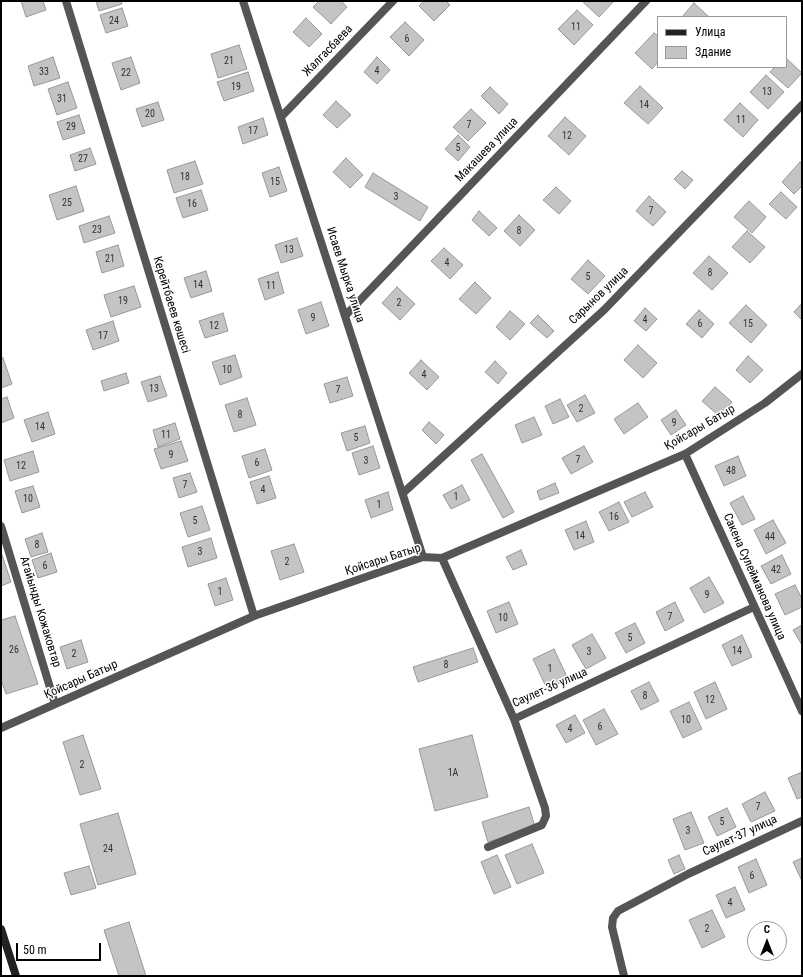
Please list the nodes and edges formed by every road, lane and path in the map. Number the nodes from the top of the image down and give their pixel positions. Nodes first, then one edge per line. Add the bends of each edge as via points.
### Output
1 (66, 1) edge
2 (243, 1) edge
3 (393, 1) edge
4 (646, 1) edge
5 (802, 105) edge
6 (281, 117) junction
7 (345, 316) junction
8 (802, 374) edge
9 (685, 454) junction
10 (403, 493) junction
11 (1, 526) edge
12 (424, 557) junction
13 (442, 558) junction
14 (754, 607) junction
15 (254, 616) junction
16 (55, 704) junction
17 (802, 711) edge
18 (514, 719) junction
19 (1, 728) edge
20 (802, 821) edge
21 (488, 847) dead end
22 (1, 929) edge
23 (16, 976) edge
24 (624, 976) edge

1 - 15 street, Керейтбаеев көшесі
2 - 6 street, Исаев Мырка улица
3 - 6 street, Жалгасбаева
4 - 7 street, Макашева улица
5 - 10 street, Сарынов улица via 604,310
6 - 7 street, Исаев Мырка улица
7 - 10 street, Исаев Мырка улица
8 - 9 street, Қойсары Батыр via 765,404
9 - 13 street, Қойсары Батыр
9 - 14 street, Сакена Сулейманова улица
10 - 12 street, Исаев Мырка улица
11 - 16 street, Агайынды Кожаковтар
12 - 13 street, Қойсары Батыр
12 - 15 street, Қойсары Батыр
13 - 18 street, Саулет-36 улица
14 - 17 street, Сакена Сулейманова улица
14 - 18 street, Саулет-36 улица
15 - 16 street, Қойсары Батыр
16 - 19 street, Қойсары Батыр
18 - 21 street via 546,816 542,825
20 - 24 street, Саулет-37 улица via 618,910 613,918 612,927
22 - 23 main road

